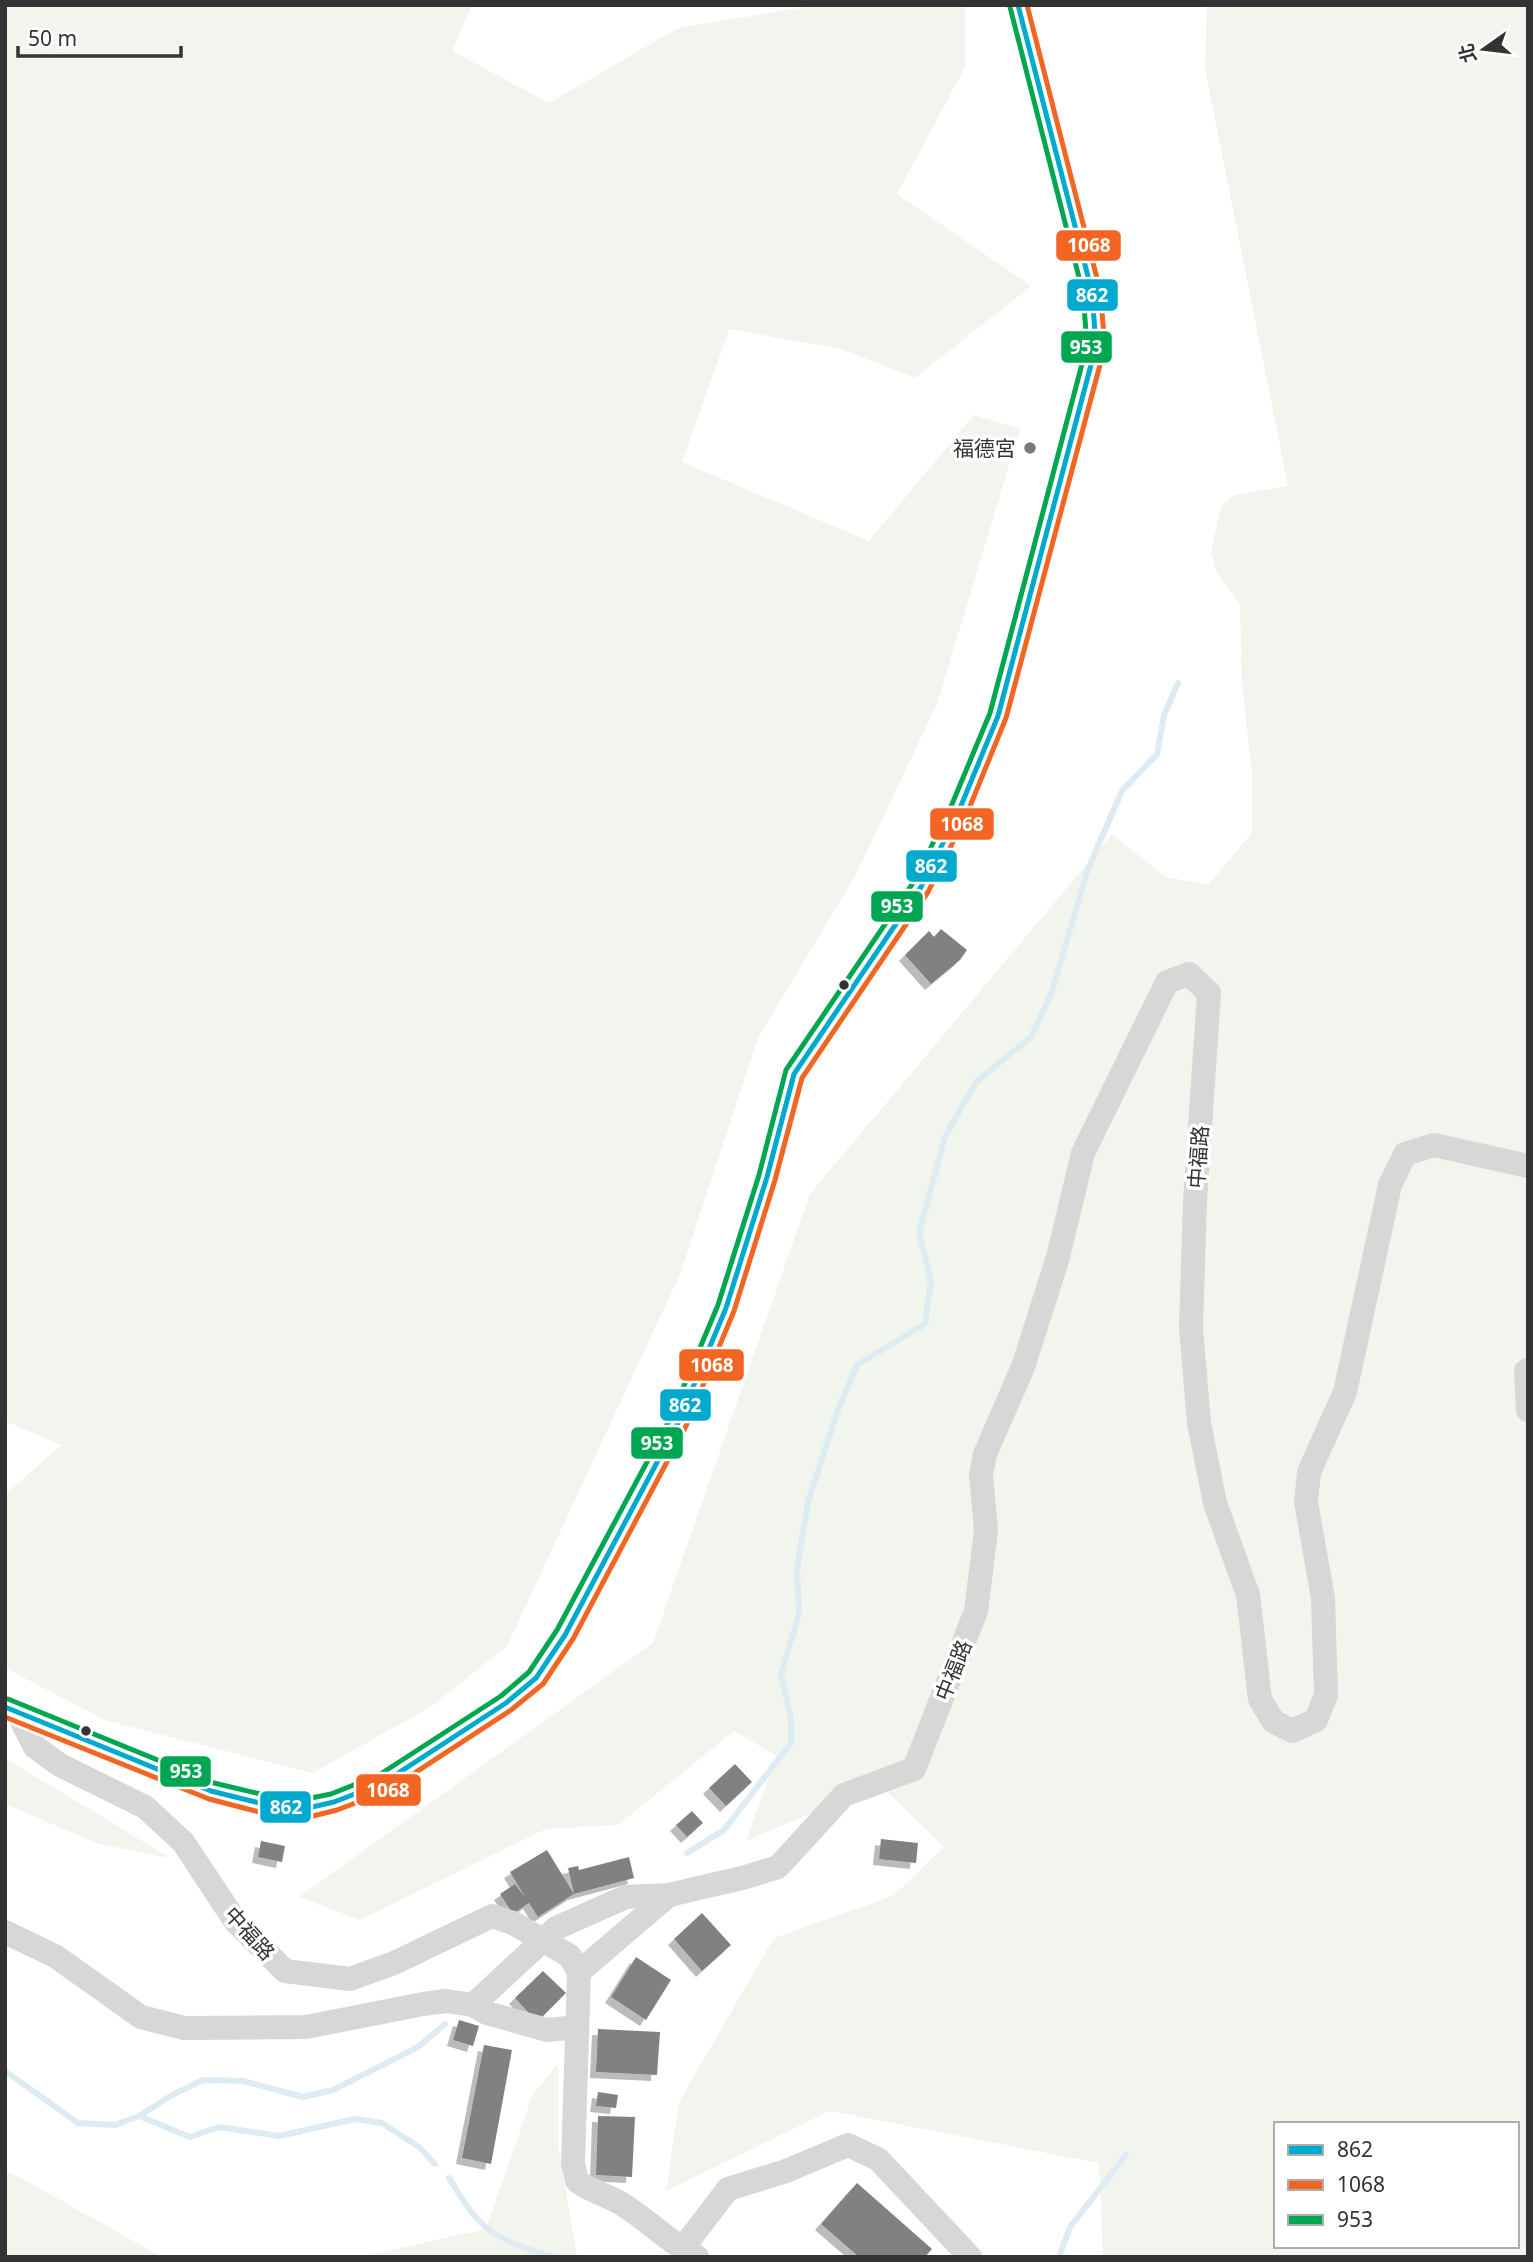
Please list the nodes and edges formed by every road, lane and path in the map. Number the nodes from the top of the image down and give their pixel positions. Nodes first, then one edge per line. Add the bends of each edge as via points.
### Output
1 (1017, 5) edge
2 (1528, 1166) edge
3 (1528, 1370) edge
4 (1528, 1410) edge
5 (11, 1709) edge
6 (669, 1895) junction
7 (5, 1932) edge
8 (542, 1942) junction
9 (579, 1972) junction
10 (473, 2005) junction
11 (577, 2027) junction
12 (689, 2253) edge
13 (971, 2257) edge

1 - 5 street via 1092,292 1096,345 998,716 922,887 794,1074 726,1308 678,1423 565,1635 536,1678 506,1703 383,1783 313,1807 276,1807 211,1791
2 - 6 street, 中福路 via 1434,1146 1405,1154 1390,1185 1345,1392 1309,1472 1306,1502 1323,1598 1326,1695 1316,1720 1292,1731 1273,1721 1260,1699 1248,1595 1215,1503 1199,1423 1191,1328 1209,993 1189,974 1167,982 1083,1153 1058,1257 1023,1367 985,1454 981,1475 986,1530 976,1611 914,1769 844,1795 778,1867
3 - 4 street
5 - 8 street, 中福路 via 36,1747 60,1765 145,1807 183,1842 236,1923 285,1972 350,1979 492,1916
6 - 8 street, 中福路 via 626,1897 556,1928
6 - 9 street, 中福路
7 - 10 street via 55,1956 141,2017 184,2028 306,2027 423,2004
8 - 9 street, 中福路 via 570,1956
8 - 10 street, 中福路
9 - 11 street
10 - 11 street via 547,2030
11 - 12 street via 573,2163 577,2181 626,2206
12 - 13 street via 728,2189 848,2145 878,2159

